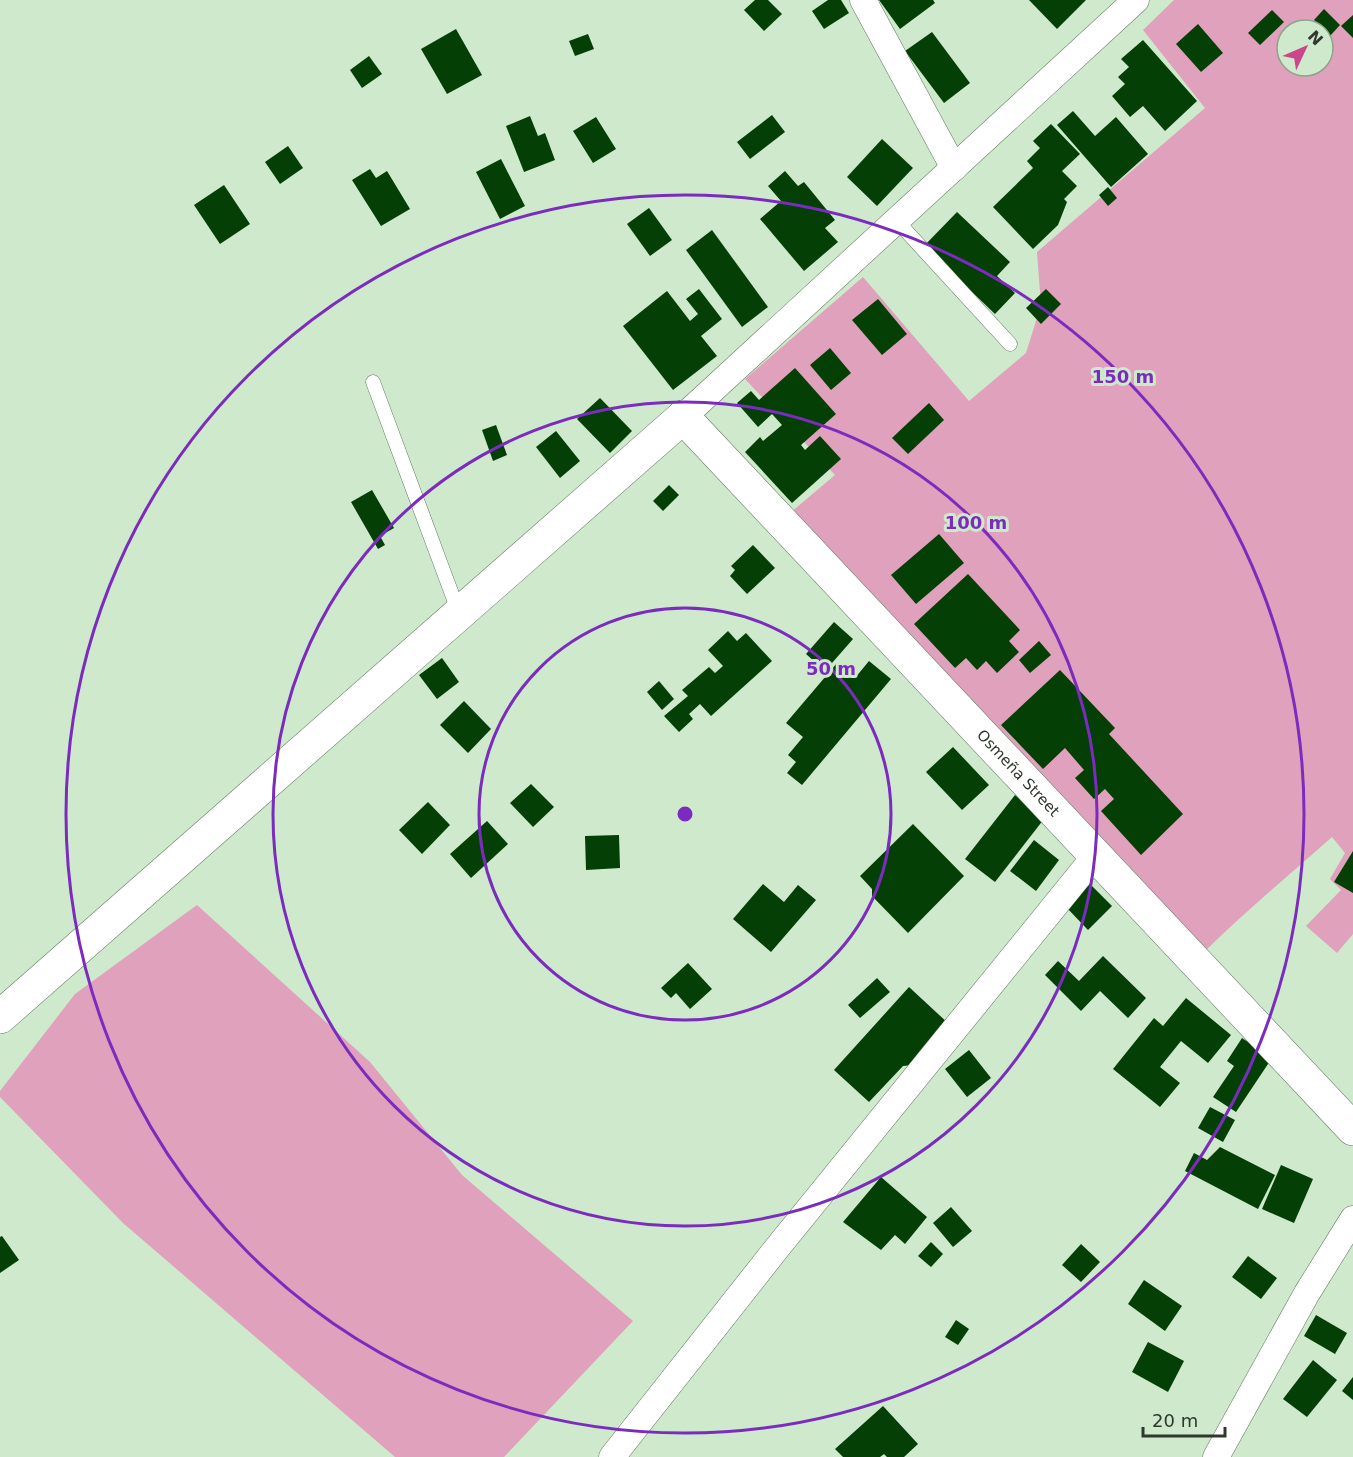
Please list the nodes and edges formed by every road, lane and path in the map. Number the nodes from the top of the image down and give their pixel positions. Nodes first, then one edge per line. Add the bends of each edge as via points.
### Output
1 (863, 0) edge
2 (1137, 0) edge
3 (954, 168) junction
4 (897, 220) junction
5 (1010, 344) dead end
6 (372, 382) dead end
7 (683, 417) junction
8 (459, 615) junction
9 (1096, 855) junction
10 (0, 1017) edge
11 (1353, 1129) edge
12 (1353, 1219) edge
13 (612, 1457) edge
14 (1216, 1457) edge

1 - 3 street
2 - 3 street
3 - 4 street
4 - 5 lane
4 - 7 street
6 - 8 lane
7 - 8 main road
7 - 9 main road, Osmeña Street
8 - 10 main road
9 - 11 main road, Osmeña Street
9 - 13 street
12 - 14 street

